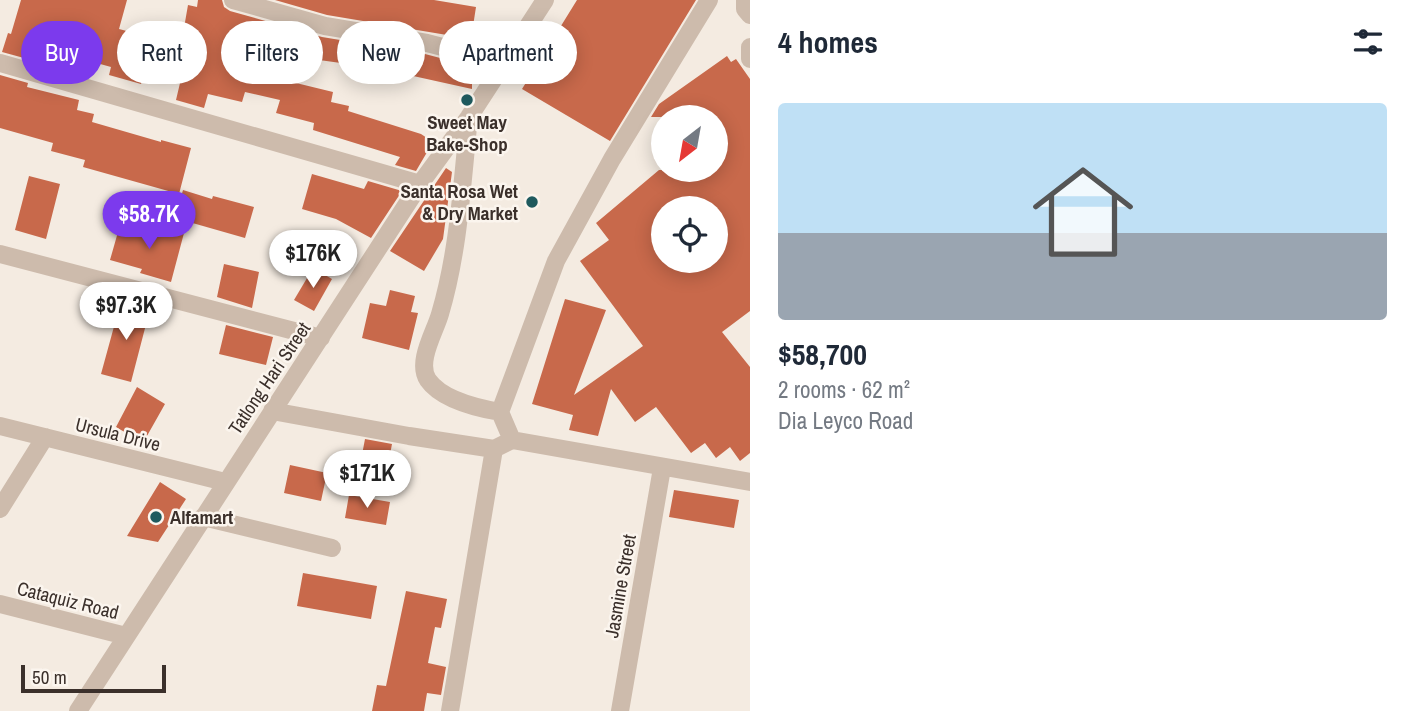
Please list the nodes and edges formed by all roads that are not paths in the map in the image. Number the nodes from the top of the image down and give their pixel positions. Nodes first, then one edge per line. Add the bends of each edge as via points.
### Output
1 (236, 0) edge
2 (545, 0) edge
3 (709, 0) edge
4 (745, 0) edge
5 (750, 15) edge
6 (531, 21) edge
7 (439, 46) edge
8 (750, 47) edge
9 (750, 59) edge
10 (0, 63) edge
11 (490, 84) edge
12 (469, 117) junction
13 (420, 184) junction
14 (0, 254) edge
15 (321, 338) junction
16 (272, 411) junction
17 (500, 412) junction
18 (0, 426) edge
19 (45, 437) junction
20 (512, 440) junction
21 (494, 449) junction
22 (662, 468) junction
23 (225, 482) junction
24 (750, 482) edge
25 (0, 509) edge
26 (203, 517) junction
27 (332, 548) dead end
28 (0, 604) edge
29 (126, 636) junction
30 (78, 711) edge
31 (450, 711) edge
32 (620, 711) edge

1 - 7 street via 325,26
2 - 6 street, Tatlong Hari Street
3 - 17 street via 556,261
4 - 5 street
8 - 9 street
10 - 13 street
11 - 12 street, Tatlong Hari Street
12 - 13 street, Tatlong Hari Street
12 - 17 street via 453,259 424,363 427,379 443,394
13 - 15 street, Tatlong Hari Street
14 - 15 street
15 - 16 street, Tatlong Hari Street
16 - 21 street
16 - 23 street, Tatlong Hari Street
17 - 20 street
18 - 19 street, Ursula Drive
19 - 23 street, Ursula Drive
19 - 25 street
20 - 21 street
20 - 22 street
21 - 31 street
22 - 24 street
22 - 32 street, Jasmine Street
23 - 26 street, Tatlong Hari Street
26 - 27 street
26 - 29 street, Tatlong Hari Street
28 - 29 street, Cataquiz Road
29 - 30 street, Tatlong Hari Street

